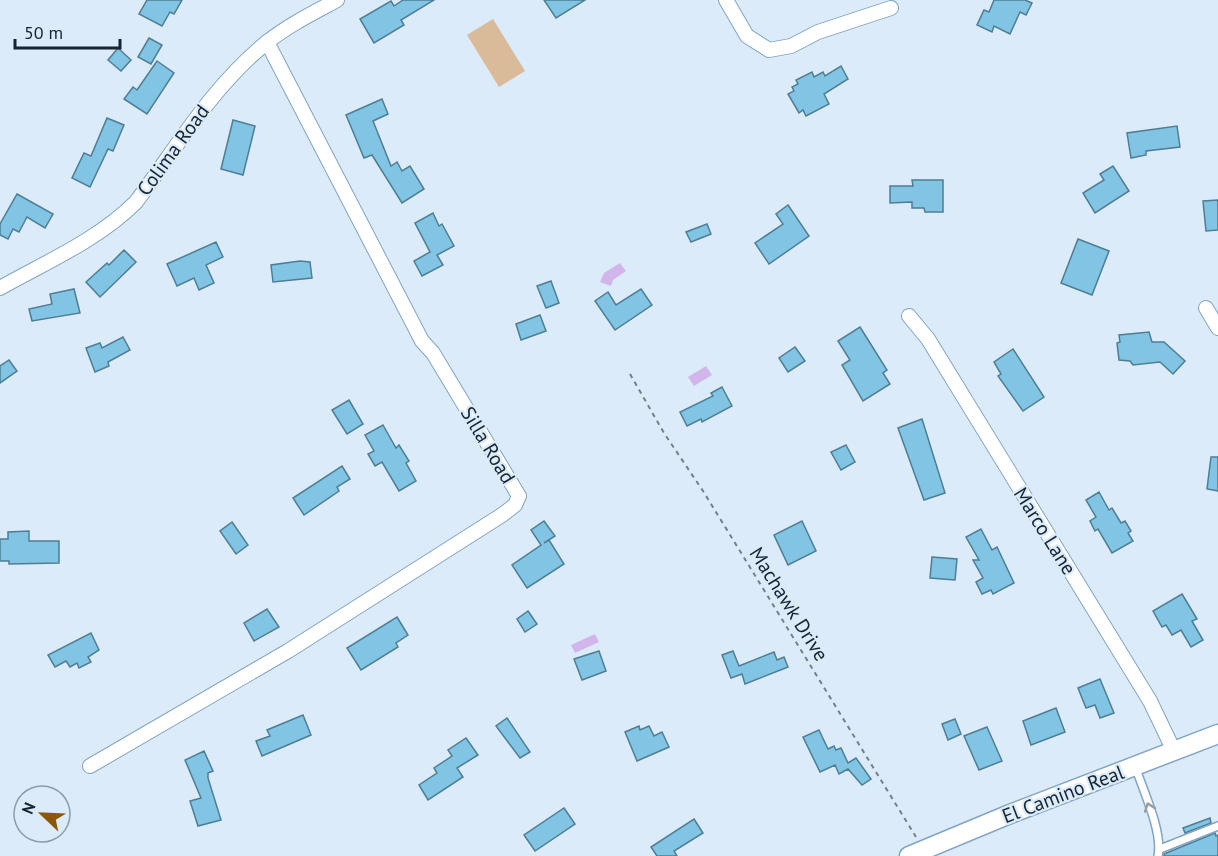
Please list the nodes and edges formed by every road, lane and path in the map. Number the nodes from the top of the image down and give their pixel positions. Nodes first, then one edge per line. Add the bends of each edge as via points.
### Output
1 (337, 0) edge
2 (726, 0) edge
3 (891, 8) dead end
4 (267, 42) junction
5 (0, 288) edge
6 (1206, 308) dead end
7 (909, 316) dead end
8 (1218, 328) edge
9 (630, 374) dead end
10 (1218, 734) edge
11 (1174, 751) junction
12 (90, 766) dead end
13 (1135, 766) junction
14 (1218, 826) edge
15 (916, 853) edge
16 (1159, 853) edge

1 - 4 street, Colima Road
2 - 3 street via 747,36 769,50 791,46 818,32
4 - 5 street, Colima Road via 203,108 122,216
4 - 12 street, Silla Road via 422,341 519,496 515,505 502,515 288,651
6 - 8 street
7 - 11 street, Marco Lane via 928,339 1150,701
9 - 15 path, Machawk Drive
10 - 11 main road, El Camino Real
11 - 13 main road, El Camino Real
13 - 15 main road, El Camino Real
16 -> 13 lane via 1155,824
14 - 16 lane

